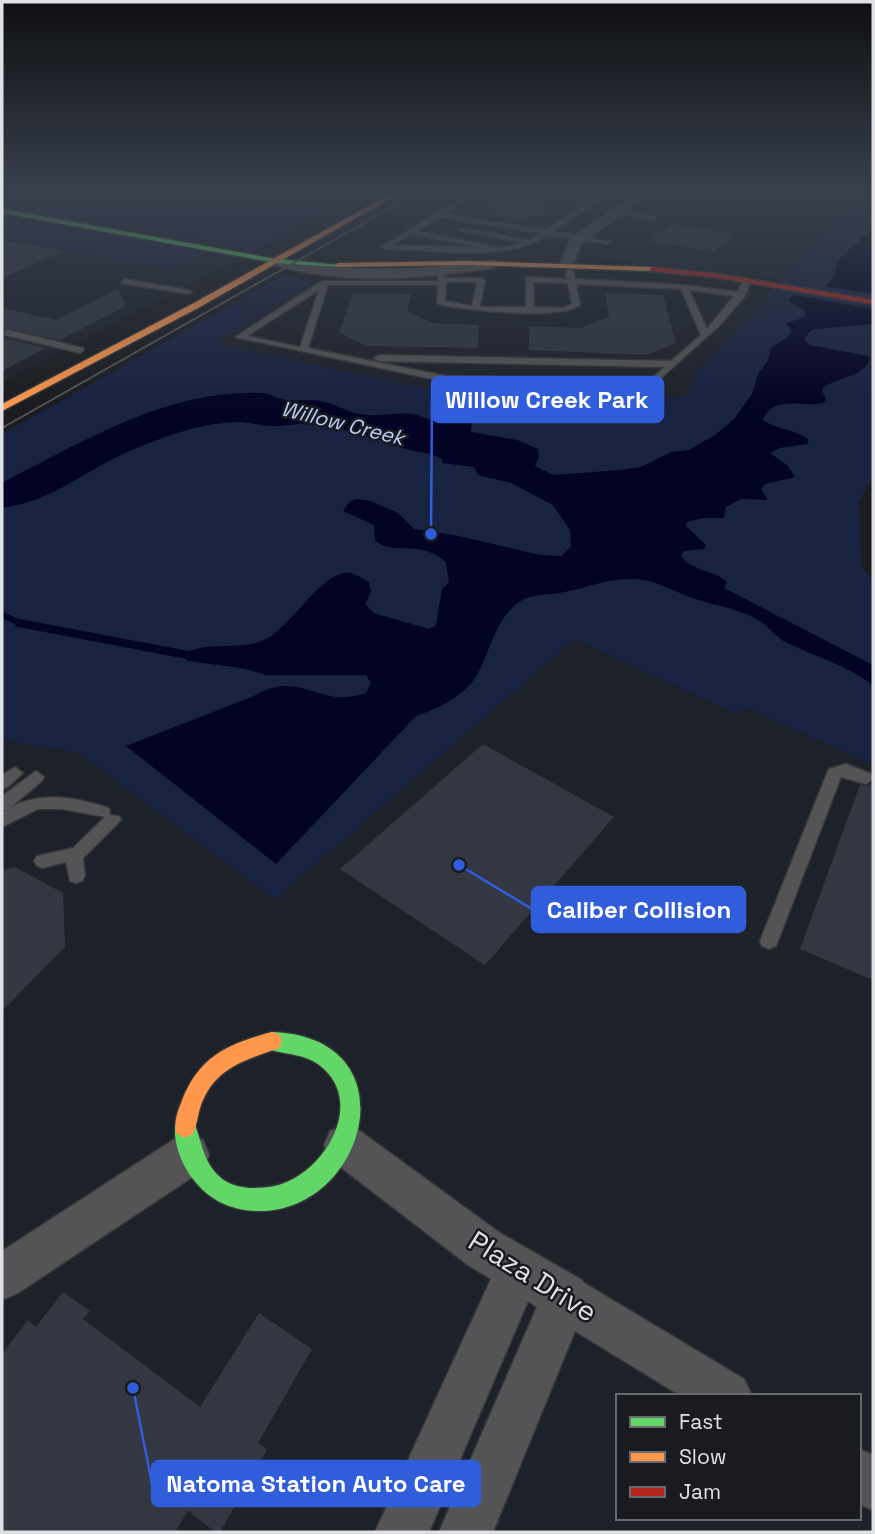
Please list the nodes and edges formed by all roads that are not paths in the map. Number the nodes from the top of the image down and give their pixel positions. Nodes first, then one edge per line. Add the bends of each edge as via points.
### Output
1 (242, 265) edge
2 (269, 265) edge
3 (284, 265) edge
4 (477, 265) edge
5 (537, 265) edge
6 (570, 265) edge
7 (570, 271) junction
8 (442, 278) junction
9 (124, 281) dead end
10 (326, 283) junction
11 (684, 287) junction
12 (745, 288) junction
13 (188, 292) junction
14 (873, 302) edge
15 (475, 309) junction
16 (530, 310) junction
17 (8, 333) dead end
18 (705, 334) junction
19 (80, 350) junction
20 (303, 350) junction
21 (338, 358) junction
22 (673, 364) junction
23 (2, 390) edge
24 (2, 408) edge
25 (19, 777) edge
26 (866, 778) dead end
27 (2, 793) edge
28 (2, 805) edge
29 (2, 821) edge
30 (74, 855) junction
31 (43, 861) dead end
32 (76, 876) dead end
33 (769, 941) dead end
34 (345, 1144) junction
35 (188, 1155) junction
36 (519, 1268) junction
37 (2, 1277) edge
38 (566, 1296) junction
39 (724, 1394) edge
40 (402, 1532) edge
41 (466, 1532) edge

1 - 13 main road
2 - 24 main road
3 - 8 street
4 - 8 street
5 - 7 main road
6 - 7 street
7 - 11 lane
7 - 12 main road via 675,271
7 - 16 lane via 529,279
7 - 16 lane via 576,305 565,310
8 - 10 lane
8 - 15 lane via 441,303
8 - 15 lane via 481,280
9 - 13 lane
10 - 20 lane
10 - 20 lane via 239,337
11 - 12 lane
11 - 18 lane
12 - 14 main road via 768,284
12 - 18 lane
13 - 19 main road
15 - 16 lane
17 - 19 lane
18 - 22 lane
19 - 23 main road
20 - 21 lane
21 - 22 lane
21 - 22 lane via 446,379 637,384 651,384
25 - 27 lane
25 - 28 lane
26 - 33 lane via 846,770 835,773
29 - 30 lane via 30,803 69,805 108,816
30 - 31 lane
30 - 32 lane
34 - 35 main road via 330,1169 306,1188 279,1200 249,1202 222,1194 201,1178
34 - 35 main road via 352,1118 349,1092 339,1069 321,1053 298,1043 272,1041 240,1049 202,1079 188,1102 183,1129
34 - 36 street, Plaza Drive via 484,1249
35 - 37 street
36 - 38 street, Plaza Drive
36 - 40 street
38 - 39 street, Plaza Drive
38 - 41 street

